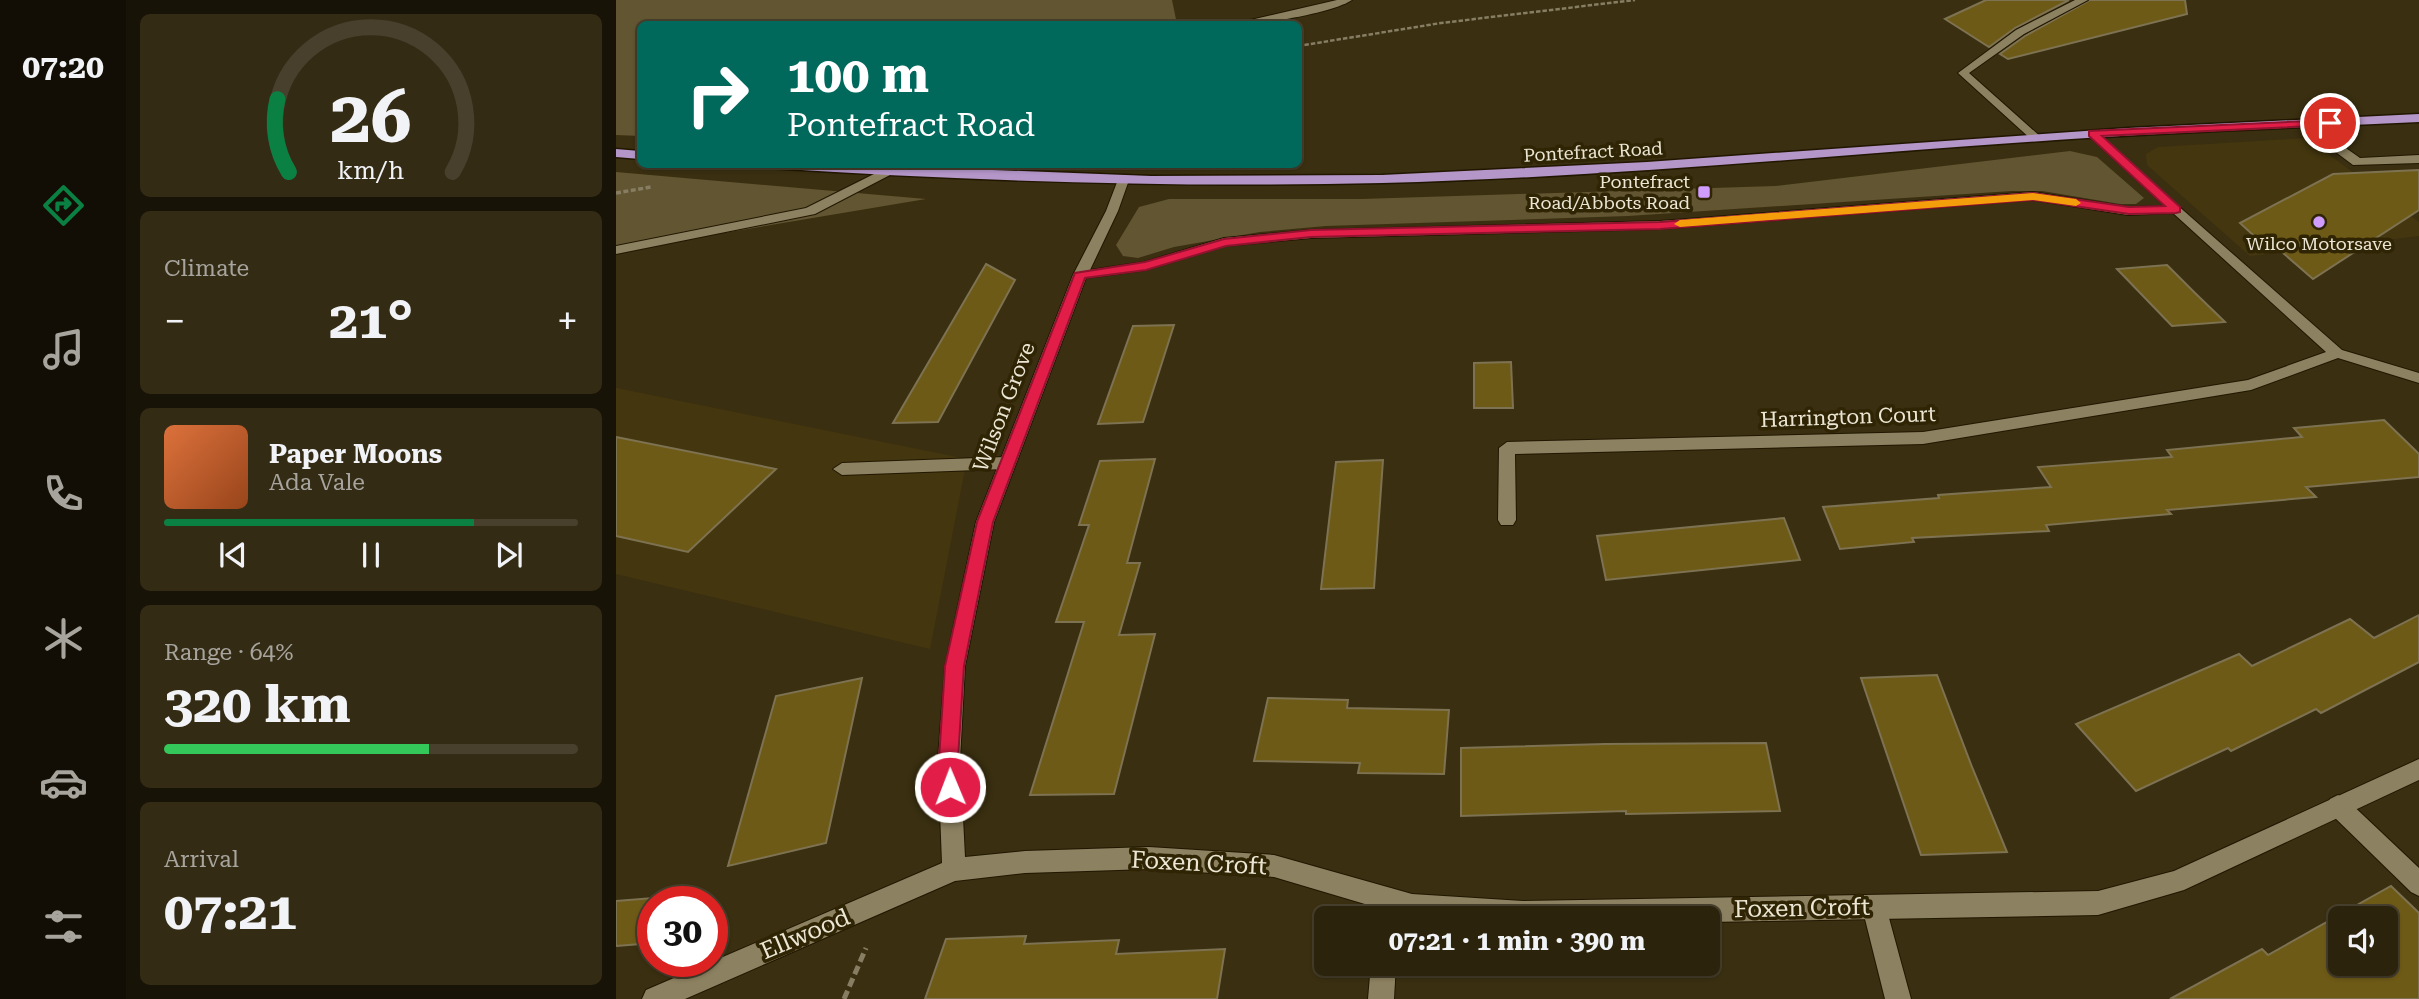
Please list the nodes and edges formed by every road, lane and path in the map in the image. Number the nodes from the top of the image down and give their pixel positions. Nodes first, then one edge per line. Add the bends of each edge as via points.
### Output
1 (1347, 0) edge
2 (1635, 0) edge
3 (2083, 0) edge
4 (1254, 21) edge
5 (1302, 45) edge
6 (2419, 118) edge
7 (2305, 124) junction
8 (2093, 134) junction
9 (2036, 138) junction
10 (616, 153) edge
11 (637, 154) edge
12 (2419, 159) edge
13 (820, 168) edge
14 (886, 173) junction
15 (1123, 180) junction
16 (651, 187) dead end
17 (616, 193) edge
18 (2176, 209) junction
19 (616, 250) edge
20 (1080, 275) junction
21 (2337, 354) junction
22 (2419, 379) edge
23 (1005, 463) junction
24 (842, 469) dead end
25 (1507, 520) dead end
26 (2419, 769) edge
27 (2338, 806) junction
28 (954, 870) junction
29 (2419, 884) edge
30 (1381, 906) edge
31 (1874, 907) junction
32 (1720, 910) edge
33 (1383, 976) edge
34 (655, 999) edge
35 (1381, 999) edge
36 (1898, 999) edge

1 - 4 street
2 - 5 path
3 - 9 street via 2000,43 1963,73
6 - 7 highway, Pontefract Road
7 - 8 highway, Pontefract Road
7 - 12 street via 2357,162
8 - 9 highway, Pontefract Road
8 - 18 street
9 - 15 highway, Pontefract Road via 1514,174
10 - 11 highway
13 - 14 highway, Pontefract Road
14 - 15 highway, Pontefract Road
14 - 19 street via 810,211
15 - 20 street, Wilson Grove
16 - 17 path
18 - 20 street via 2129,211 2033,196 1660,225 1311,234 1224,242 1146,266
18 - 21 street
20 - 23 street, Wilson Grove
21 - 22 street
21 - 25 street, Harrington Court via 2251,385 1923,438 1507,449
23 - 24 street
23 - 28 street, Wilson Grove via 985,522 954,666 948,759
26 - 27 street, Foxen Croft
27 - 29 street
27 - 31 street, Foxen Croft via 2176,882 2098,903
28 - 30 street, Foxen Croft via 1086,858 1212,860 1274,866
28 - 34 street, Ellwood
31 - 32 street, Foxen Croft
31 - 36 street
33 - 35 street

